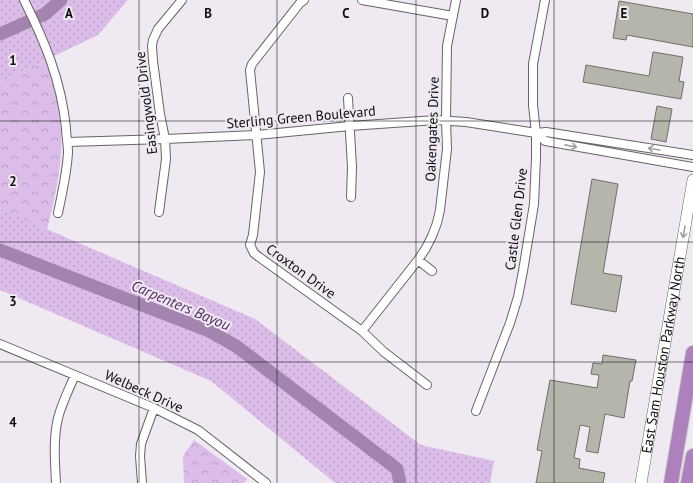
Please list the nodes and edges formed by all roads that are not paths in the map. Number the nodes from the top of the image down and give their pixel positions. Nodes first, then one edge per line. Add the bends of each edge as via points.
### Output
1 (182, 0) edge
2 (304, 0) edge
3 (362, 0) edge
4 (456, 0) edge
5 (545, 0) edge
6 (24, 1) edge
7 (453, 16) junction
8 (348, 98) dead end
9 (446, 120) junction
10 (350, 126) junction
11 (536, 133) junction
12 (257, 135) junction
13 (587, 138) junction
14 (165, 139) junction
15 (68, 142) junction
16 (586, 149) junction
17 (693, 155) edge
18 (693, 167) edge
19 (693, 180) edge
20 (350, 197) dead end
21 (159, 212) dead end
22 (58, 213) dead end
23 (418, 260) junction
24 (432, 271) dead end
25 (362, 331) junction
26 (0, 344) edge
27 (693, 353) edge
28 (75, 375) junction
29 (427, 385) dead end
30 (154, 408) junction
31 (476, 411) dead end
32 (682, 415) junction
33 (693, 456) edge
34 (56, 483) edge
35 (142, 483) edge
36 (266, 483) edge
37 (641, 483) edge
38 (667, 483) edge
39 (671, 483) edge
40 (688, 483) edge

1 - 14 street, Easingwold Drive via 152,40
2 - 12 street, Croxton Drive via 252,64 250,70
3 - 7 street
4 - 7 street, Oakengates Drive
5 - 11 street, Castle Glen Drive via 533,64
6 - 15 street via 54,70
7 - 9 street, Oakengates Drive via 448,46
8 - 10 street
9 - 10 street, Sterling Green Boulevard
9 - 11 street, Sterling Green Boulevard
9 - 23 street, Oakengates Drive via 447,149 439,216 432,236
10 - 12 street, Sterling Green Boulevard
10 - 20 street
11 - 13 street, Sterling Green Boulevard
11 -> 16 street, Sterling Green Boulevard via 545,141
11 - 31 street, Castle Glen Drive via 534,204 518,297
12 - 14 street, Sterling Green Boulevard
12 - 25 street, Croxton Drive via 260,172 250,245 254,253
13 - 16 street
17 -> 13 street, Sterling Green Boulevard
14 - 15 street, Sterling Green Boulevard
14 - 21 street, Easingwold Drive via 166,159
15 - 22 street via 66,176
16 - 18 street, Sterling Green Boulevard
19 -> 37 main road, East Sam Houston Parkway North
23 - 24 street
23 - 25 street, Oakengates Drive
25 - 29 street, Croxton Drive via 384,352
26 - 28 street, Welbeck Drive
27 - 32 highway, East Sam Houston Parkway North
28 - 30 street, Welbeck Drive
28 - 34 street via 58,419 54,451
30 - 35 street via 141,444
30 - 36 street, Welbeck Drive via 198,430
32 - 38 highway
32 - 39 highway, East Sam Houston Parkway North
33 - 40 highway

